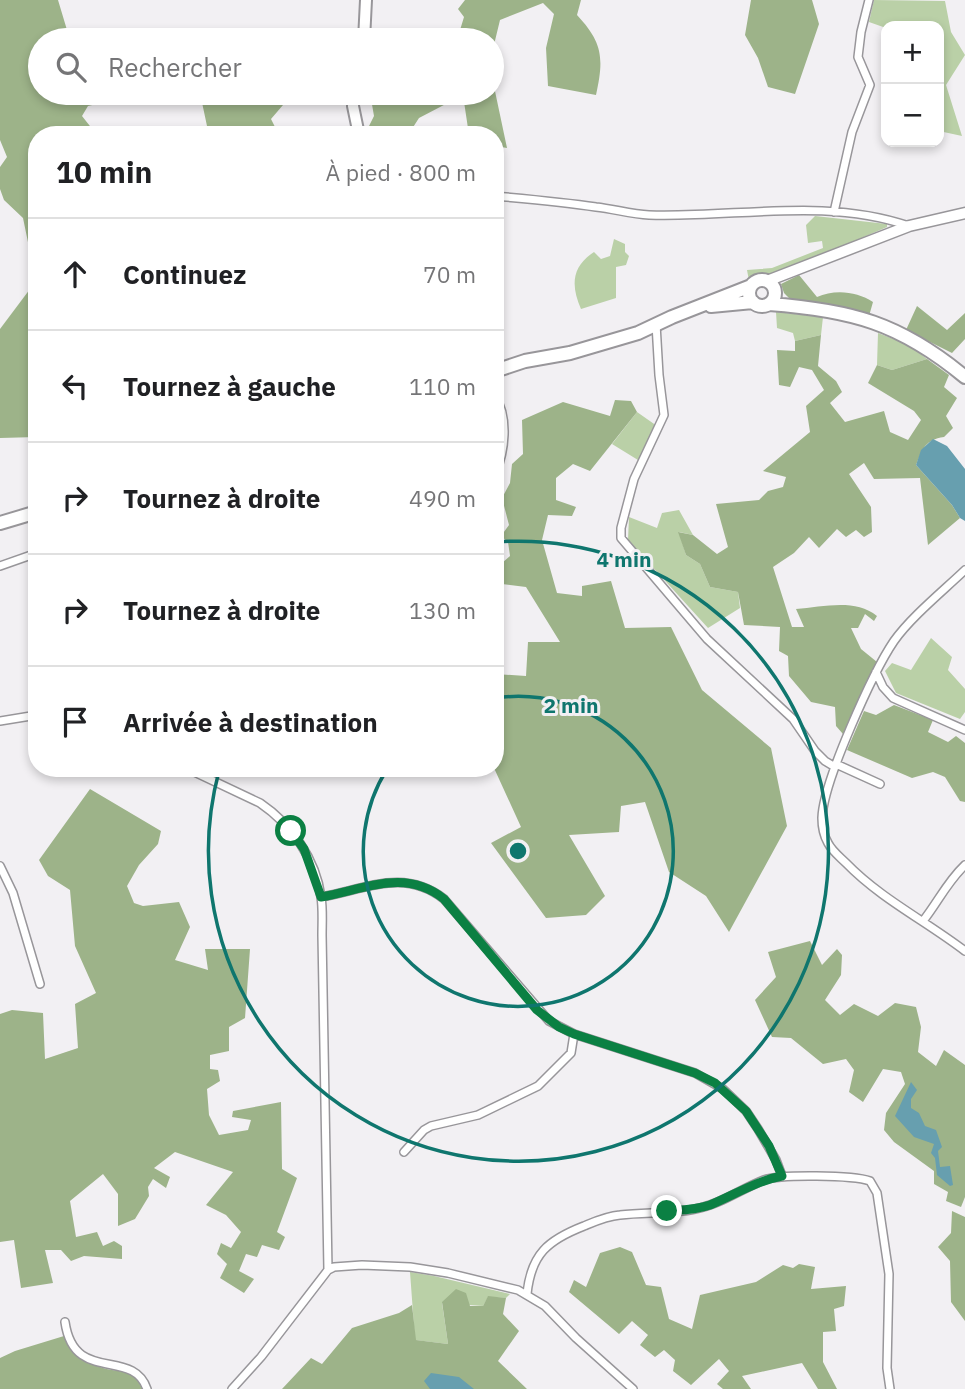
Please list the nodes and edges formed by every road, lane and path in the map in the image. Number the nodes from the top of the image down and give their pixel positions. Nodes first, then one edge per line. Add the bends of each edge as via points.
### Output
1 (366, 0) edge
2 (869, 0) edge
3 (365, 28) edge
4 (353, 105) edge
5 (357, 126) edge
6 (504, 197) edge
7 (834, 212) junction
8 (965, 213) edge
9 (909, 226) junction
10 (767, 281) junction
11 (751, 285) junction
12 (752, 302) junction
13 (769, 304) junction
14 (697, 308) junction
15 (656, 324) junction
16 (504, 368) edge
17 (965, 377) edge
18 (28, 515) edge
19 (0, 523) edge
20 (28, 557) edge
21 (0, 566) edge
22 (965, 569) edge
23 (876, 672) junction
24 (28, 716) edge
25 (0, 721) edge
26 (965, 730) edge
27 (836, 766) junction
28 (206, 777) edge
29 (880, 784) dead end
30 (965, 865) edge
31 (0, 866) edge
32 (321, 897) junction
33 (923, 921) junction
34 (965, 951) edge
35 (40, 984) dead end
36 (574, 1034) junction
37 (404, 1152) dead end
38 (782, 1176) junction
39 (328, 1270) junction
40 (527, 1294) junction
41 (65, 1322) dead end
42 (147, 1389) edge
43 (232, 1389) edge
44 (633, 1389) edge
45 (890, 1389) edge

1 - 3 main road
2 - 7 street via 858,57 870,85 852,132
4 - 5 main road
6 - 7 street via 648,215 786,209
7 - 9 street
8 - 9 street
9 - 10 street
10 - 11 main road
10 - 13 main road via 775,289
11 - 12 main road
11 - 14 main road
12 - 13 main road
12 - 14 main road
13 - 17 main road via 821,308 880,323
14 - 15 main road
15 - 16 main road via 570,353
15 - 27 street via 664,415 634,479 621,538 707,639 793,719 825,761
18 - 19 main road
20 - 21 street
22 - 23 street via 895,640
23 - 26 street via 893,698
23 - 27 street
24 - 25 street
27 - 29 street
27 - 33 street via 822,816 829,845 869,884
28 - 32 street via 260,803 278,817 304,849
30 - 33 street via 946,884 941,899
31 - 35 street via 13,893
32 - 36 street via 395,882 415,883 434,891 537,1010
32 - 39 street
33 - 34 street
36 - 37 street via 571,1053 538,1086 478,1115 431,1126
36 - 38 street via 715,1083 746,1111
38 - 40 street via 709,1206 618,1215 577,1228 545,1247 528,1279
38 - 45 street via 858,1177 874,1186 889,1273
39 - 40 street via 410,1266
39 - 43 street
40 - 44 street
41 - 42 street via 77,1350 90,1360 131,1368

